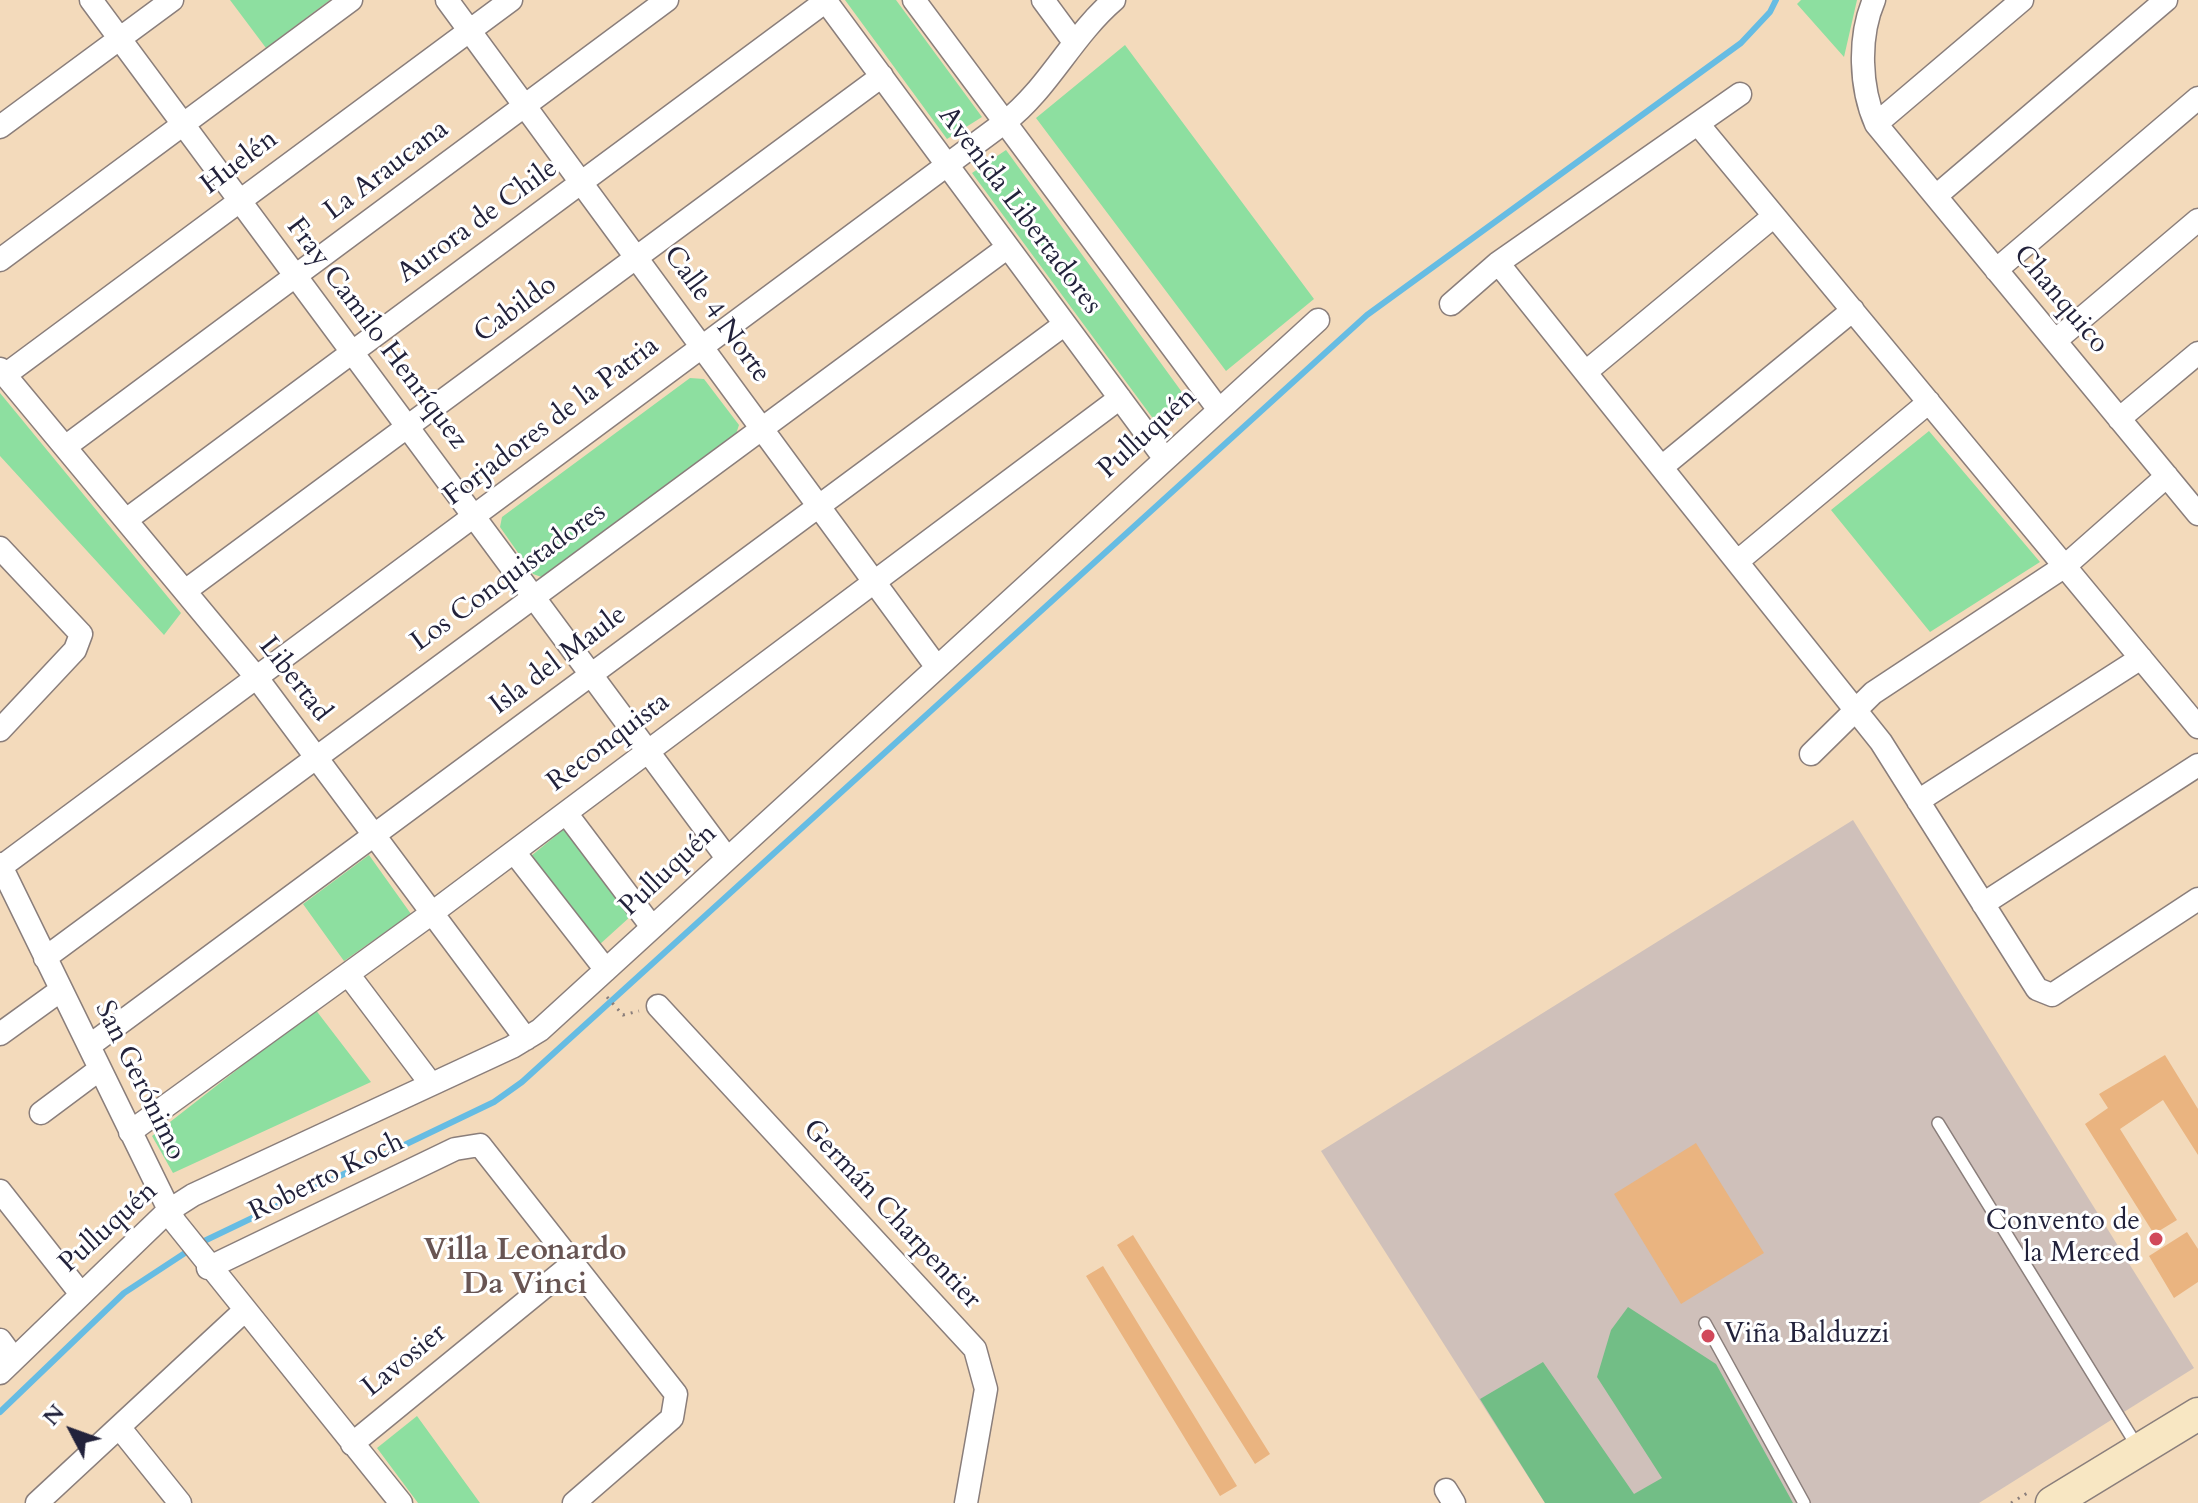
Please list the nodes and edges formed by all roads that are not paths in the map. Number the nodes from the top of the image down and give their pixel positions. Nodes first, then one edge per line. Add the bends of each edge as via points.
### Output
1 (91, 0) edge
2 (172, 0) edge
3 (351, 0) edge
4 (447, 0) edge
5 (511, 0) edge
6 (667, 0) edge
7 (914, 0) edge
8 (1043, 0) edge
9 (1114, 0) edge
10 (1874, 0) edge
11 (2022, 0) edge
12 (2166, 0) edge
13 (826, 1) edge
14 (470, 30) junction
15 (120, 38) junction
16 (1074, 42) junction
17 (882, 76) junction
18 (1740, 94) dead end
19 (2198, 98) edge
20 (525, 106) junction
21 (1005, 122) junction
22 (184, 124) junction
23 (1698, 124) junction
24 (1876, 124) junction
25 (0, 127) edge
26 (948, 165) junction
27 (582, 183) junction
28 (1936, 196) junction
29 (240, 201) junction
30 (1774, 216) junction
31 (2198, 220) edge
32 (1008, 247) junction
33 (636, 258) junction
34 (0, 260) edge
35 (1498, 263) junction
36 (1996, 270) junction
37 (296, 276) junction
38 (1451, 304) dead end
39 (1853, 310) junction
40 (1318, 320) dead end
41 (1065, 324) junction
42 (2055, 341) junction
43 (702, 347) junction
44 (352, 352) junction
45 (2198, 353) edge
46 (1587, 371) junction
47 (3, 372) edge
48 (1120, 398) junction
49 (1929, 402) junction
50 (1219, 410) junction
51 (2119, 419) junction
52 (408, 427) junction
53 (762, 429) junction
54 (65, 447) junction
55 (1165, 459) junction
56 (1663, 466) junction
57 (2167, 476) junction
58 (2193, 499) edge
59 (819, 506) junction
60 (474, 517) junction
61 (126, 520) junction
62 (3, 557) edge
63 (1738, 561) junction
64 (2065, 566) junction
65 (874, 582) junction
66 (185, 591) junction
67 (534, 597) junction
68 (2141, 658) junction
69 (936, 666) junction
70 (591, 674) junction
71 (257, 678) junction
72 (1855, 708) junction
73 (2198, 727) edge
74 (0, 730) edge
75 (648, 752) junction
76 (1811, 754) dead end
77 (316, 758) junction
78 (2198, 765) edge
79 (1918, 801) junction
80 (566, 813) junction
81 (374, 835) junction
82 (514, 852) junction
83 (727, 858) junction
84 (1, 865) edge
85 (2198, 899) edge
86 (8, 902) edge
87 (1983, 904) junction
88 (432, 913) junction
89 (652, 927) junction
90 (45, 958) junction
91 (606, 970) junction
92 (348, 974) junction
93 (61, 990) junction
94 (658, 1006) dead end
95 (0, 1034) edge
96 (526, 1039) junction
97 (89, 1046) junction
98 (100, 1069) junction
99 (431, 1084) junction
100 (41, 1113) dead end
101 (1938, 1123) dead end
102 (130, 1132) junction
103 (0, 1191) edge
104 (168, 1211) junction
105 (205, 1263) junction
106 (571, 1265) junction
107 (81, 1294) junction
108 (243, 1312) junction
109 (1705, 1323) dead end
110 (0, 1340) edge
111 (7, 1366) edge
112 (2197, 1416) edge
113 (119, 1427) junction
114 (352, 1444) junction
115 (2139, 1448) junction
116 (37, 1503) edge
117 (180, 1503) edge
118 (401, 1503) edge
119 (574, 1503) edge
120 (966, 1503) edge
121 (1804, 1503) edge
122 (2052, 1503) edge

1 - 15 street, Fray Camilo Henríquez
2 - 15 street
3 - 22 street
4 - 14 street, Calle 4 Norte
5 - 14 street, Huelén
6 - 20 street, La Araucana
7 - 21 street, Avenida Libertadores
8 - 16 street
9 - 16 street, Forjadores de la Patria
10 - 24 street via 1866,18 1864,68 1866,102
11 - 24 street
12 - 28 street
13 - 17 street, Avenida Libertadores
13 - 27 street, Aurora de Chile
14 - 20 street, Calle 4 Norte
14 - 29 street, Huelén
15 - 22 street, Fray Camilo Henríquez
15 - 25 street
16 - 21 street, Forjadores de la Patria via 1020,111
17 - 26 street, Avenida Libertadores
17 - 33 street, Cabildo
18 - 23 street
19 - 36 street
20 - 27 street, Calle 4 Norte
20 - 37 street, La Araucana
21 - 26 street, Forjadores de la Patria
21 - 50 street, Avenida Libertadores
22 - 29 street, Fray Camilo Henríquez
22 - 34 street
23 - 30 street
23 - 35 street
24 - 28 street, Chanquico
26 - 32 street, Avenida Libertadores
26 - 43 street, Forjadores de la Patria
27 - 33 street, Calle 4 Norte
27 - 44 street, Aurora de Chile
28 - 36 street, Chanquico
29 - 37 street, Fray Camilo Henríquez
29 - 47 street, Huelén
30 - 39 street
30 - 46 street
31 - 42 street
32 - 41 street, Avenida Libertadores
32 - 53 street, Los Conquistadores
33 - 43 street, Calle 4 Norte
33 - 52 street, Cabildo
35 - 38 street
35 - 46 street
36 - 42 street, Chanquico
37 - 44 street, Fray Camilo Henríquez
37 - 54 street, La Araucana
39 - 49 street
39 - 56 street
40 - 50 street, Pulluquén
41 - 48 street, Avenida Libertadores
41 - 59 street, Isla del Maule
42 - 51 street, Chanquico
43 - 53 street, Calle 4 Norte
43 - 60 street, Forjadores de la Patria
44 - 52 street, Fray Camilo Henríquez
44 - 61 street, Aurora de Chile
45 - 51 street
46 - 56 street
47 - 54 street, Libertad
48 - 55 street, Avenida Libertadores
48 - 65 street, Reconquista
49 - 63 street
49 - 64 street
50 - 55 street, Pulluquén
51 - 57 street, Chanquico
52 - 60 street, Fray Camilo Henríquez
52 - 66 street, Cabildo
53 - 59 street, Calle 4 Norte
53 - 67 street, Los Conquistadores
54 - 61 street, Libertad
55 - 69 street, Pulluquén
56 - 63 street
57 - 58 street, Chanquico
57 - 64 street
59 - 65 street, Calle 4 Norte
59 - 70 street, Isla del Maule
60 - 67 street, Fray Camilo Henríquez
60 - 71 street, Forjadores de la Patria
61 - 66 street, Libertad
62 - 74 street via 77,626 81,639
63 - 72 street
64 - 68 street
64 - 72 street
65 - 69 street, Calle 4 Norte
65 - 75 street, Reconquista
66 - 71 street, Libertad
67 - 70 street, Fray Camilo Henríquez
67 - 77 street, Los Conquistadores
68 - 73 street
68 - 79 street
69 - 83 street, Pulluquén
70 - 75 street, Fray Camilo Henríquez
70 - 81 street, Isla del Maule
71 - 77 street, Libertad
71 - 84 street, Forjadores de la Patria
72 - 76 street
72 - 79 street
75 - 80 street, Reconquista
75 - 83 street, Fray Camilo Henríquez
77 - 81 street, Libertad
77 - 90 street, Los Conquistadores
78 - 87 street
79 - 87 street
80 - 82 street, Reconquista
80 - 89 street
81 - 88 street, Libertad
81 - 97 street, Isla del Maule
82 - 88 street, Reconquista
82 - 91 street
83 - 89 street, Pulluquén
84 - 86 street, San Gerónimo
85 - 87 street via 2052,995 2037,989
86 - 90 street, San Gerónimo
88 - 92 street, Reconquista
88 - 96 street, Libertad
89 - 91 street, Pulluquén
90 - 93 street, San Gerónimo
91 - 96 street, Pulluquén
92 - 99 street
92 - 102 street, Reconquista
93 - 95 street
93 - 97 street, San Gerónimo
94 - 120 street, Germán Charpentier via 975,1349 986,1389
96 - 99 street, Pulluquén
97 - 98 street, San Gerónimo
98 - 100 street
98 - 102 street, San Gerónimo
99 - 104 street, Pulluquén
101 - 115 lane
102 - 104 street, San Gerónimo
103 - 107 street
104 - 105 street, San Gerónimo
104 - 107 street, Pulluquén
105 - 106 street, Roberto Koch via 472,1144 480,1145
105 - 108 street, San Gerónimo
106 - 114 street, Lavosier
106 - 119 street via 676,1394 672,1418
107 - 111 street, Pulluquén
108 - 113 street
108 - 114 street, San Gerónimo
109 - 121 lane
110 - 111 street
112 - 115 main road
113 - 116 street
113 - 117 street
114 - 118 street, San Gerónimo
115 - 122 main road

